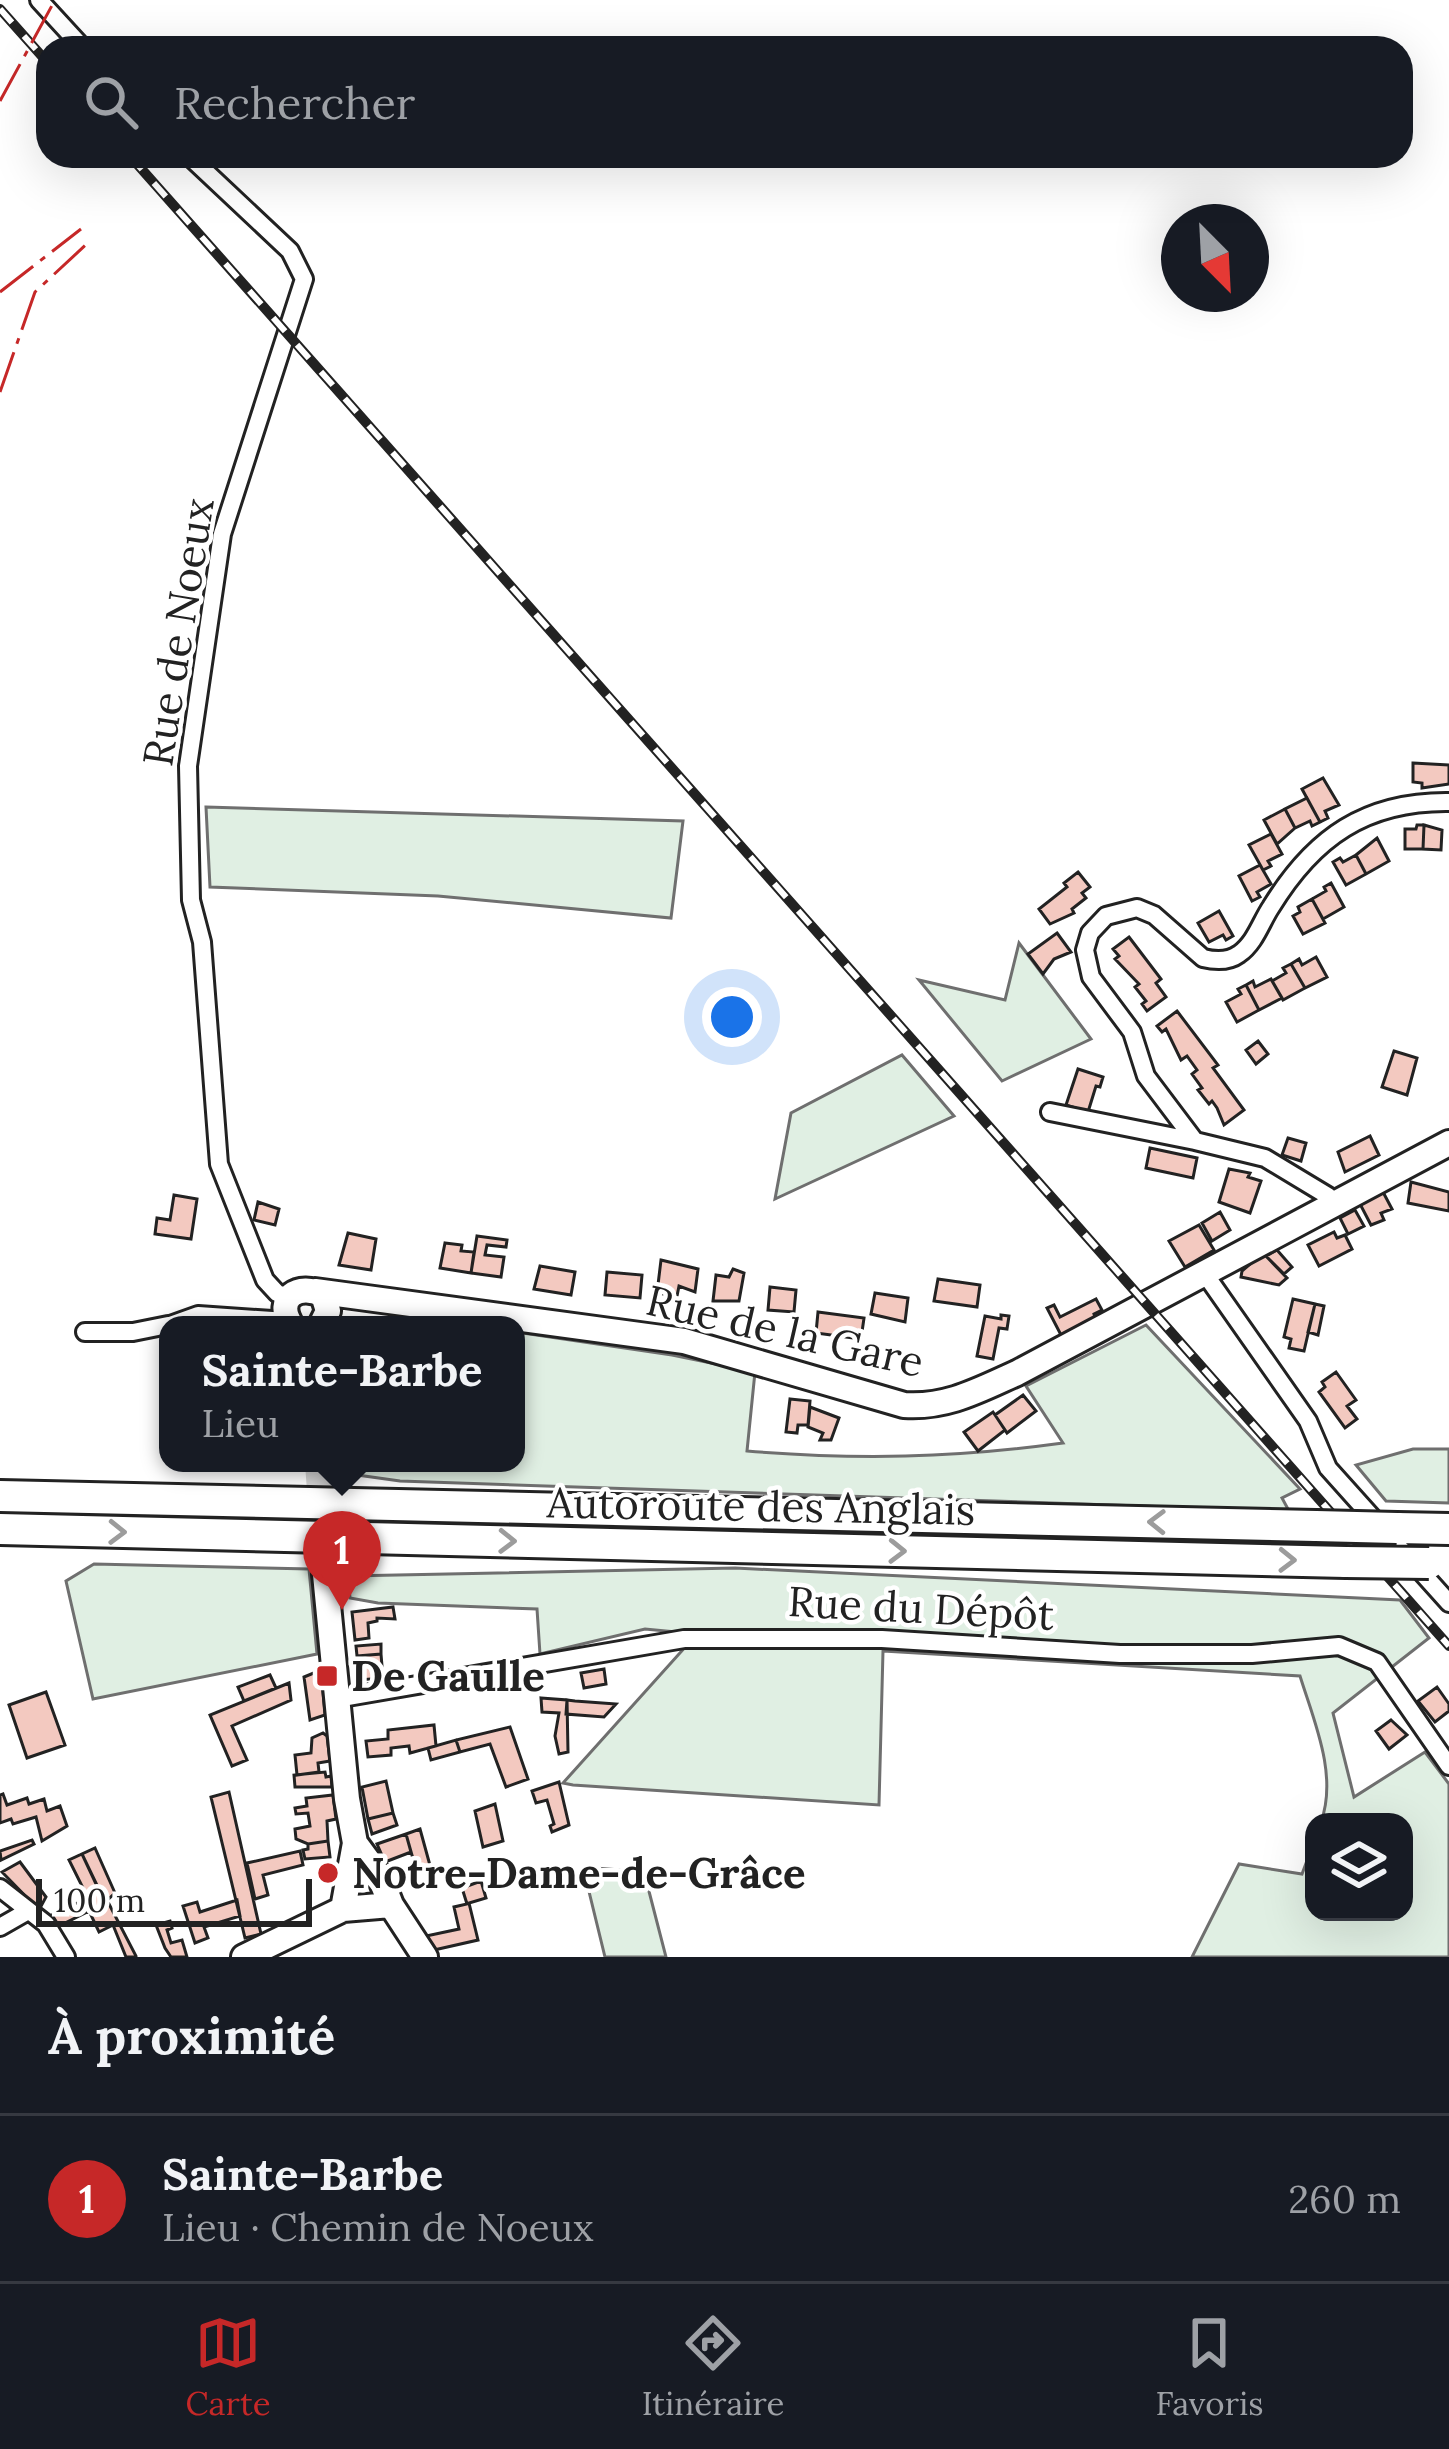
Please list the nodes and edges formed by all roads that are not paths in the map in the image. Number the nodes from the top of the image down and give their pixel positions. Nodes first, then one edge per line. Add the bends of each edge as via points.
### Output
1 (39, 0) edge
2 (72, 36) edge
3 (202, 168) edge
4 (1449, 802) edge
5 (1050, 1112) dead end
6 (1195, 1141) junction
7 (1449, 1143) edge
8 (1333, 1203) junction
9 (1205, 1274) junction
10 (316, 1291) junction
11 (374, 1297) junction
12 (288, 1314) edge
13 (199, 1316) edge
14 (326, 1316) edge
15 (330, 1316) edge
16 (505, 1316) edge
17 (525, 1319) edge
18 (159, 1327) edge
19 (85, 1332) dead end
20 (0, 1496) edge
21 (0, 1529) edge
22 (1449, 1529) edge
23 (1439, 1564) edge
24 (326, 1574) tunnel mouth
25 (1449, 1603) edge
26 (336, 1699) junction
27 (1449, 1766) edge
28 (355, 1843) junction
29 (0, 1888) edge
30 (392, 1905) junction
31 (343, 1909) junction
32 (28, 1911) junction
33 (0, 1927) edge
34 (65, 1957) edge
35 (244, 1957) edge
36 (425, 1957) edge

1 - 2 street
3 - 12 street, Rue de Noeux via 290,251 304,279 222,534 188,766 191,900 202,942 219,1164 265,1280
4 - 6 street via 1394,804 1342,829 1302,865 1248,946 1230,959 1203,958 1136,908 1095,926 1085,950 1091,977 1132,1032 1149,1081
5 - 6 street
6 - 8 street via 1265,1158
7 - 8 street, Rue de la Gare
8 - 9 street, Rue de la Gare
9 - 17 street, Rue de la Gare via 1017,1373 931,1407 684,1342
9 - 25 street via 1308,1421 1328,1468
10 - 11 street, Rue de la Gare
10 - 12 street, Rue de la Gare via 305,1288
10 - 14 street
11 - 15 street
11 - 16 street, Rue de la Gare
12 - 13 street
18 - 19 street
22 -> 20 highway, Autoroute des Anglais, bridge
21 -> 23 highway, Autoroute des Anglais, bridge
24 - 26 street
26 - 27 street, Rue du Dépôt via 672,1640 882,1639 1142,1654 1339,1646 1377,1662
26 - 28 street
28 - 30 street
28 - 31 street
29 - 32 street
30 - 31 street
30 - 36 street
31 - 35 street
32 - 33 street
32 - 34 street

